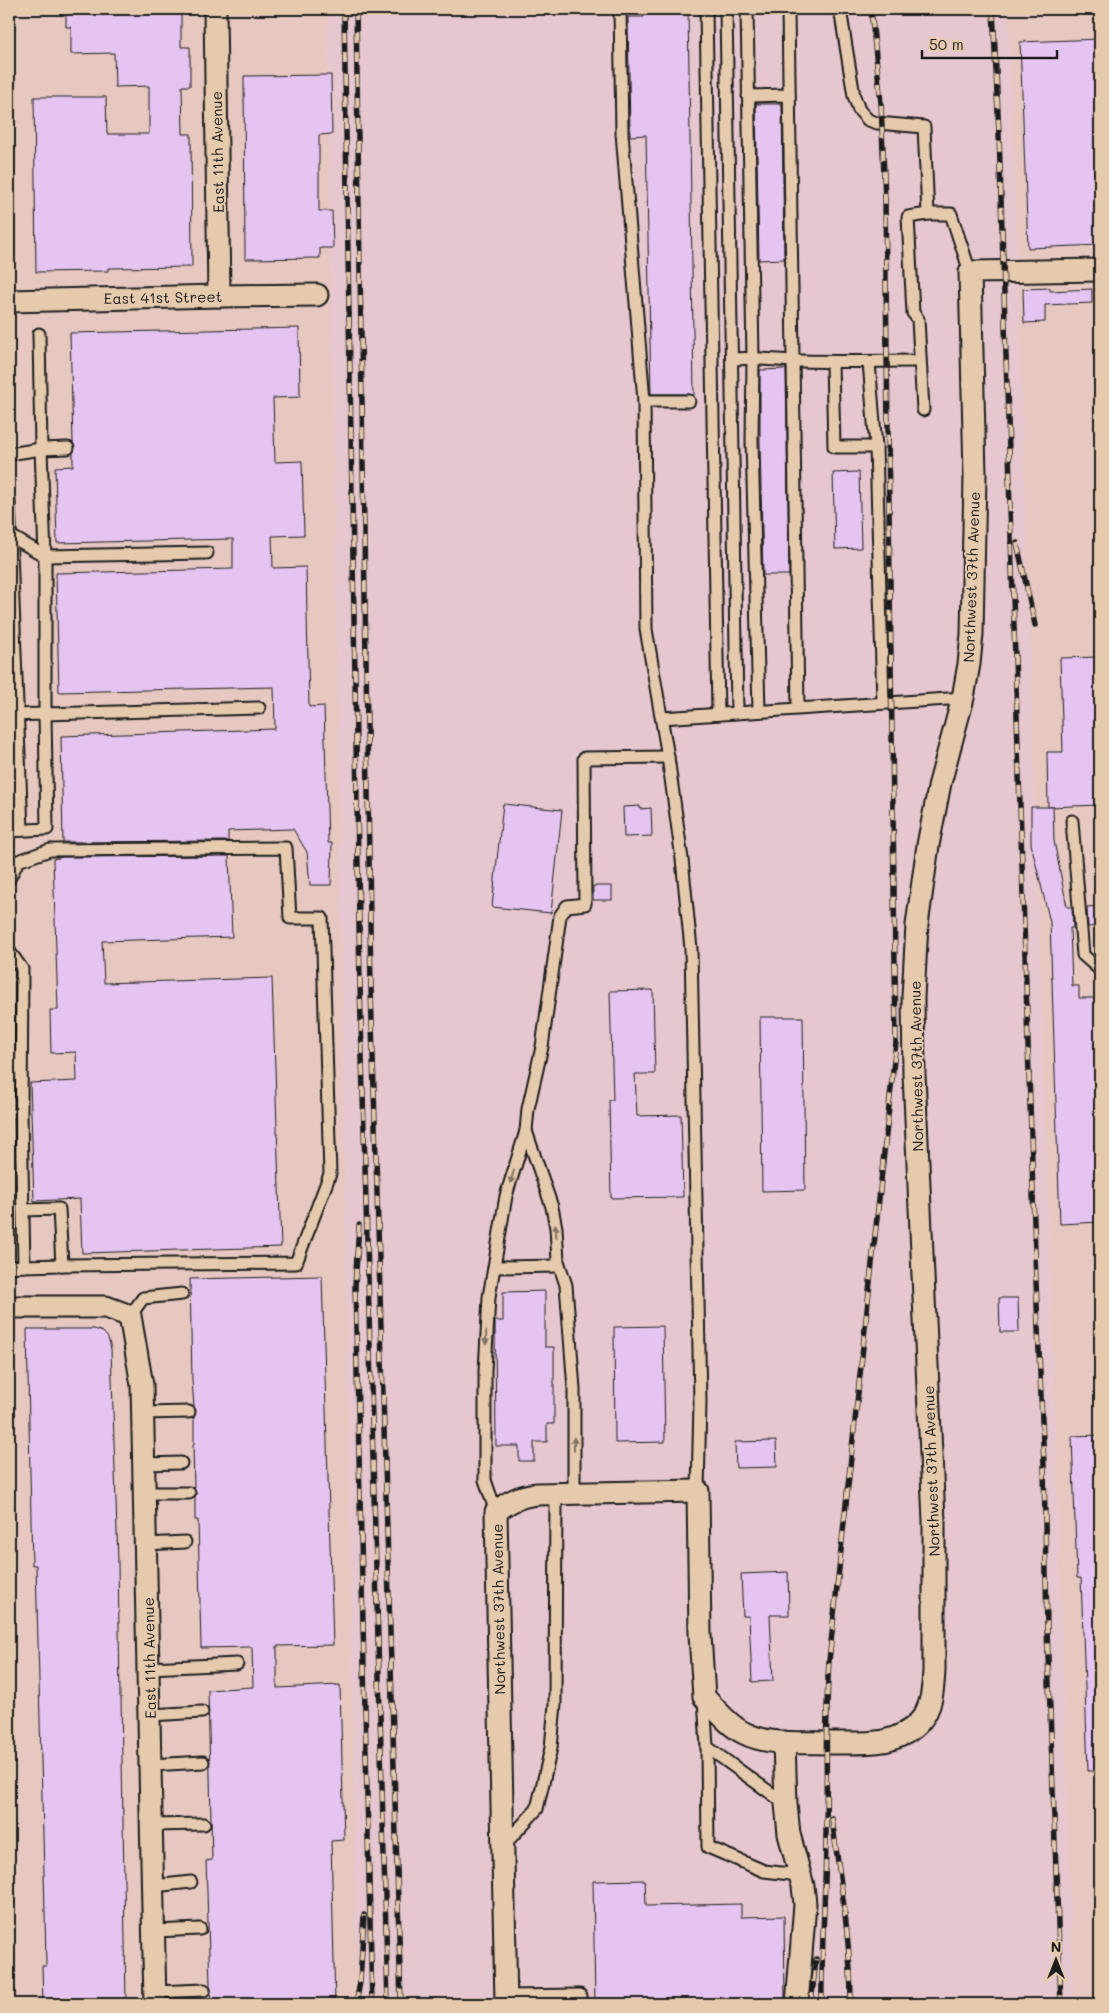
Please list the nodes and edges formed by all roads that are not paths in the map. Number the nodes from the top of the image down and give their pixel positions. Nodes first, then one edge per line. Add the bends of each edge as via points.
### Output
1 (215, 9) edge
2 (620, 9) edge
3 (706, 9) edge
4 (726, 9) edge
5 (747, 9) edge
6 (788, 9) edge
7 (840, 9) edge
8 (747, 34) junction
9 (726, 35) junction
10 (789, 95) junction
11 (748, 96) junction
12 (928, 214) junction
13 (1100, 270) edge
14 (970, 272) junction
15 (317, 295) dead end
16 (219, 296) junction
17 (9, 301) edge
18 (39, 334) dead end
19 (753, 358) junction
20 (732, 359) junction
21 (792, 361) junction
22 (920, 361) junction
23 (832, 362) junction
24 (869, 362) junction
25 (644, 401) junction
26 (689, 401) dead end
27 (922, 410) dead end
28 (876, 447) junction
29 (41, 448) junction
30 (68, 448) dead end
31 (9, 454) edge
32 (9, 501) edge
33 (9, 535) edge
34 (207, 553) dead end
35 (45, 556) junction
36 (963, 698) junction
37 (883, 703) junction
38 (259, 708) dead end
39 (798, 708) junction
40 (759, 711) junction
41 (737, 712) junction
42 (13, 714) edge
43 (45, 714) junction
44 (718, 714) junction
45 (662, 718) junction
46 (668, 757) junction
47 (1072, 821) dead end
48 (22, 830) junction
49 (9, 831) edge
50 (9, 879) edge
51 (9, 951) edge
52 (1100, 970) edge
53 (526, 1131) junction
54 (23, 1210) junction
55 (62, 1265) junction
56 (24, 1266) junction
57 (559, 1266) junction
58 (9, 1267) edge
59 (495, 1267) junction
60 (182, 1294) dead end
61 (9, 1307) edge
62 (130, 1316) junction
63 (189, 1412) dead end
64 (143, 1413) junction
65 (181, 1463) dead end
66 (144, 1464) junction
67 (698, 1491) junction
68 (189, 1493) dead end
69 (565, 1493) junction
70 (145, 1494) junction
71 (496, 1512) junction
72 (185, 1542) dead end
73 (146, 1544) junction
74 (237, 1664) dead end
75 (149, 1668) junction
76 (704, 1697) junction
77 (202, 1712) dead end
78 (150, 1715) junction
79 (784, 1742) junction
80 (707, 1747) junction
81 (204, 1762) dead end
82 (151, 1765) junction
83 (786, 1804) junction
84 (204, 1824) dead end
85 (152, 1825) junction
86 (504, 1845) junction
87 (799, 1875) junction
88 (191, 1882) dead end
89 (154, 1886) junction
90 (200, 1929) dead end
91 (155, 1931) junction
92 (204, 1990) dead end
93 (155, 1998) edge
94 (506, 2000) edge
95 (580, 2004) edge
96 (797, 2004) edge

1 - 16 street, East 11th Avenue
2 - 25 lane via 622,133
3 - 44 lane
4 - 9 lane
5 - 8 lane
6 - 10 lane
7 - 12 lane via 854,96 863,115 882,125 924,127
8 - 9 lane
8 - 11 lane
9 - 20 lane
10 - 11 lane
10 - 21 lane
11 - 19 lane
12 - 14 lane via 951,214
12 - 22 lane via 908,216 913,313 918,319
13 - 14 street
14 - 36 street, Northwest 37th Avenue via 975,532 972,634
15 - 16 street, East 41st Street
16 - 17 street, East 41st Street
18 - 29 lane
19 - 20 lane
19 - 21 lane
19 - 40 lane via 752,460
20 - 41 lane
21 - 23 lane
21 - 39 lane
22 - 24 lane
22 - 27 lane
23 - 24 lane
23 - 28 lane via 834,447
24 - 28 lane
25 - 26 lane
25 - 45 lane via 646,630
28 - 37 lane
29 - 30 lane
29 - 31 lane
29 - 35 lane
32 - 33 lane
33 - 35 lane
33 - 42 lane
34 - 35 lane
35 - 43 lane
36 - 37 lane
36 - 79 street, Northwest 37th Avenue via 940,783 928,845 917,925 913,997 934,1521 932,1690 920,1721 894,1738 865,1743
37 - 39 lane
38 - 43 lane
39 - 40 lane
40 - 41 lane
41 - 44 lane
42 - 43 lane
42 - 48 lane
43 - 48 lane via 47,829
44 - 45 lane
45 - 46 lane
46 - 53 lane via 584,758 585,904 572,904 561,912 545,1032
46 - 67 lane via 687,899 692,974 700,1401
47 - 52 lane via 1083,955
48 - 49 lane
50 - 55 lane via 18,861 50,850 286,848 290,918 322,918 330,1174 296,1263
51 - 54 lane via 22,969
57 -> 53 lane via 552,1207
53 -> 59 lane via 506,1196
54 - 55 lane via 59,1209
54 - 56 lane
55 - 56 lane
56 - 58 lane
57 - 59 lane
69 -> 57 lane via 574,1409 566,1285
59 -> 71 lane via 486,1333 486,1480
60 - 62 lane via 143,1298
61 - 62 street via 106,1307
62 - 64 street, East 11th Avenue via 142,1385
63 - 64 lane
64 - 66 street, East 11th Avenue
65 - 66 lane
66 - 70 street, East 11th Avenue
67 - 69 street, Northwest 37th Avenue
67 - 76 street
68 - 70 lane
69 - 71 street, Northwest 37th Avenue via 519,1496
69 - 86 lane via 551,1748 537,1809
70 - 73 street, East 11th Avenue
71 - 86 street, Northwest 37th Avenue
72 - 73 lane
73 - 75 street, East 11th Avenue
74 - 75 lane
75 - 78 street, East 11th Avenue
76 - 79 street, Northwest 37th Avenue via 744,1733
76 - 80 lane
77 - 78 lane
78 - 82 street, East 11th Avenue
79 - 83 street
80 - 83 lane
80 - 87 lane via 708,1847 764,1870
81 - 82 lane
82 - 85 street, East 11th Avenue
83 - 87 street
84 - 85 lane
85 - 89 street, East 11th Avenue
86 - 94 street, Northwest 37th Avenue
87 - 96 street via 805,1904
88 - 89 lane
89 - 91 street, East 11th Avenue
90 - 91 lane
91 - 93 street, East 11th Avenue
92 - 93 lane
94 - 95 lane via 580,1995

